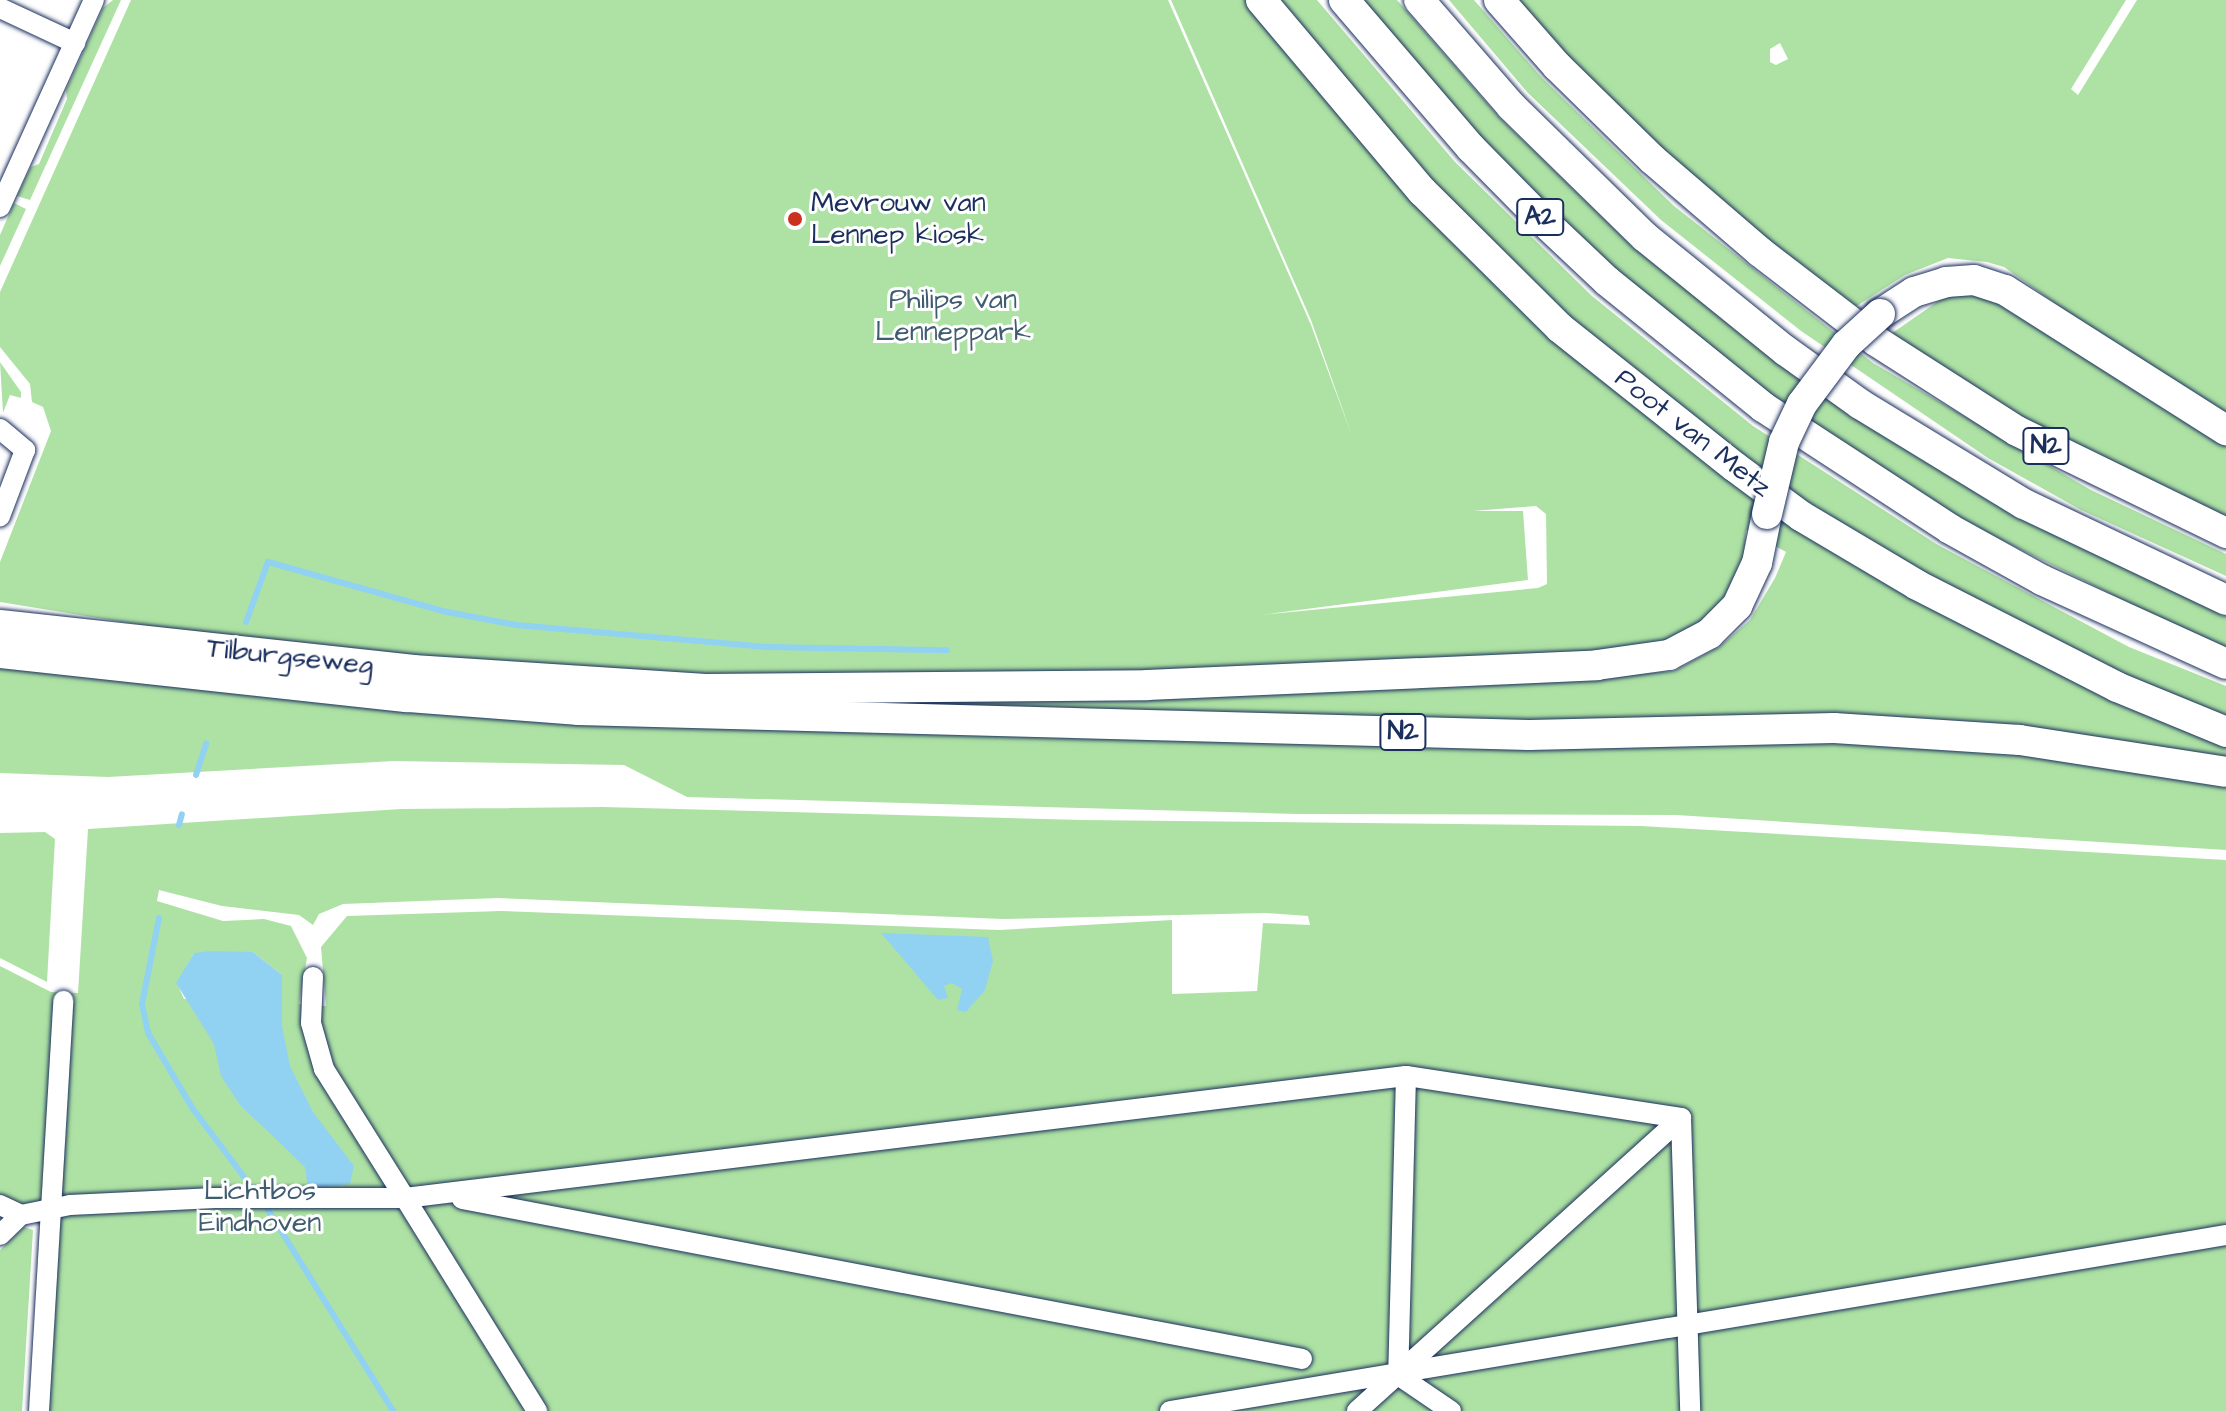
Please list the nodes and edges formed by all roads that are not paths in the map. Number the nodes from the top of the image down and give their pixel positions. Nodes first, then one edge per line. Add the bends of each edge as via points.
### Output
1 (94, 0) edge
2 (1261, 0) edge
3 (1344, 0) edge
4 (1419, 0) edge
5 (1499, 0) edge
6 (0, 8) edge
7 (75, 43) junction
8 (1, 204) edge
9 (0, 429) edge
10 (2226, 430) edge
11 (0, 516) edge
12 (2226, 533) edge
13 (2226, 600) edge
14 (3, 635) edge
15 (2226, 664) edge
16 (580, 697) junction
17 (2226, 732) edge
18 (2226, 772) edge
19 (313, 977) dead end
20 (63, 1001) dead end
21 (1406, 1076) junction
22 (1681, 1118) junction
23 (440, 1194) junction
24 (405, 1198) junction
25 (0, 1205) edge
26 (47, 1210) junction
27 (21, 1215) junction
28 (0, 1235) edge
29 (2226, 1235) edge
30 (1688, 1325) junction
31 (1302, 1359) dead end
32 (1398, 1375) junction
33 (39, 1411) edge
34 (537, 1411) edge
35 (1170, 1411) edge
36 (1357, 1411) edge
37 (1451, 1411) edge
38 (1690, 1411) edge

1 - 7 street
2 - 17 highway, Poot van Metz via 1422,191 1549,318 1735,467 1801,516 1959,608 2117,687
3 - 15 highway, A2 via 1471,148 1537,215 1607,281 1763,407 1937,520 2042,580
4 - 13 highway, A2 via 1511,106 1645,237 1786,351 2001,491
5 - 12 highway, N2 via 1653,160 1722,222 1876,341 2017,431
6 - 7 street
7 - 8 street
9 - 11 street via 25,450
10 - 16 highway, N2, bridge via 2005,290 1974,280 1946,282 1914,292 1880,314 1846,345 1802,404 1784,442 1757,563 1737,606 1709,634 1669,655 1597,665 1147,685
14 - 16 highway, Tilburgseweg
16 - 18 highway, N2 via 1514,735 1834,728 2020,740
19 - 24 street via 311,1023 324,1069
20 - 26 street
21 - 22 street
21 - 23 street
21 - 32 street
22 - 30 street
22 - 32 street
23 - 24 street
23 - 31 street
24 - 26 street via 215,1198
24 - 34 street
25 - 27 street
26 - 27 street
26 - 33 street
27 - 28 street
29 - 30 street
30 - 32 street
30 - 38 street
32 - 35 street
32 - 36 street
32 - 37 street

